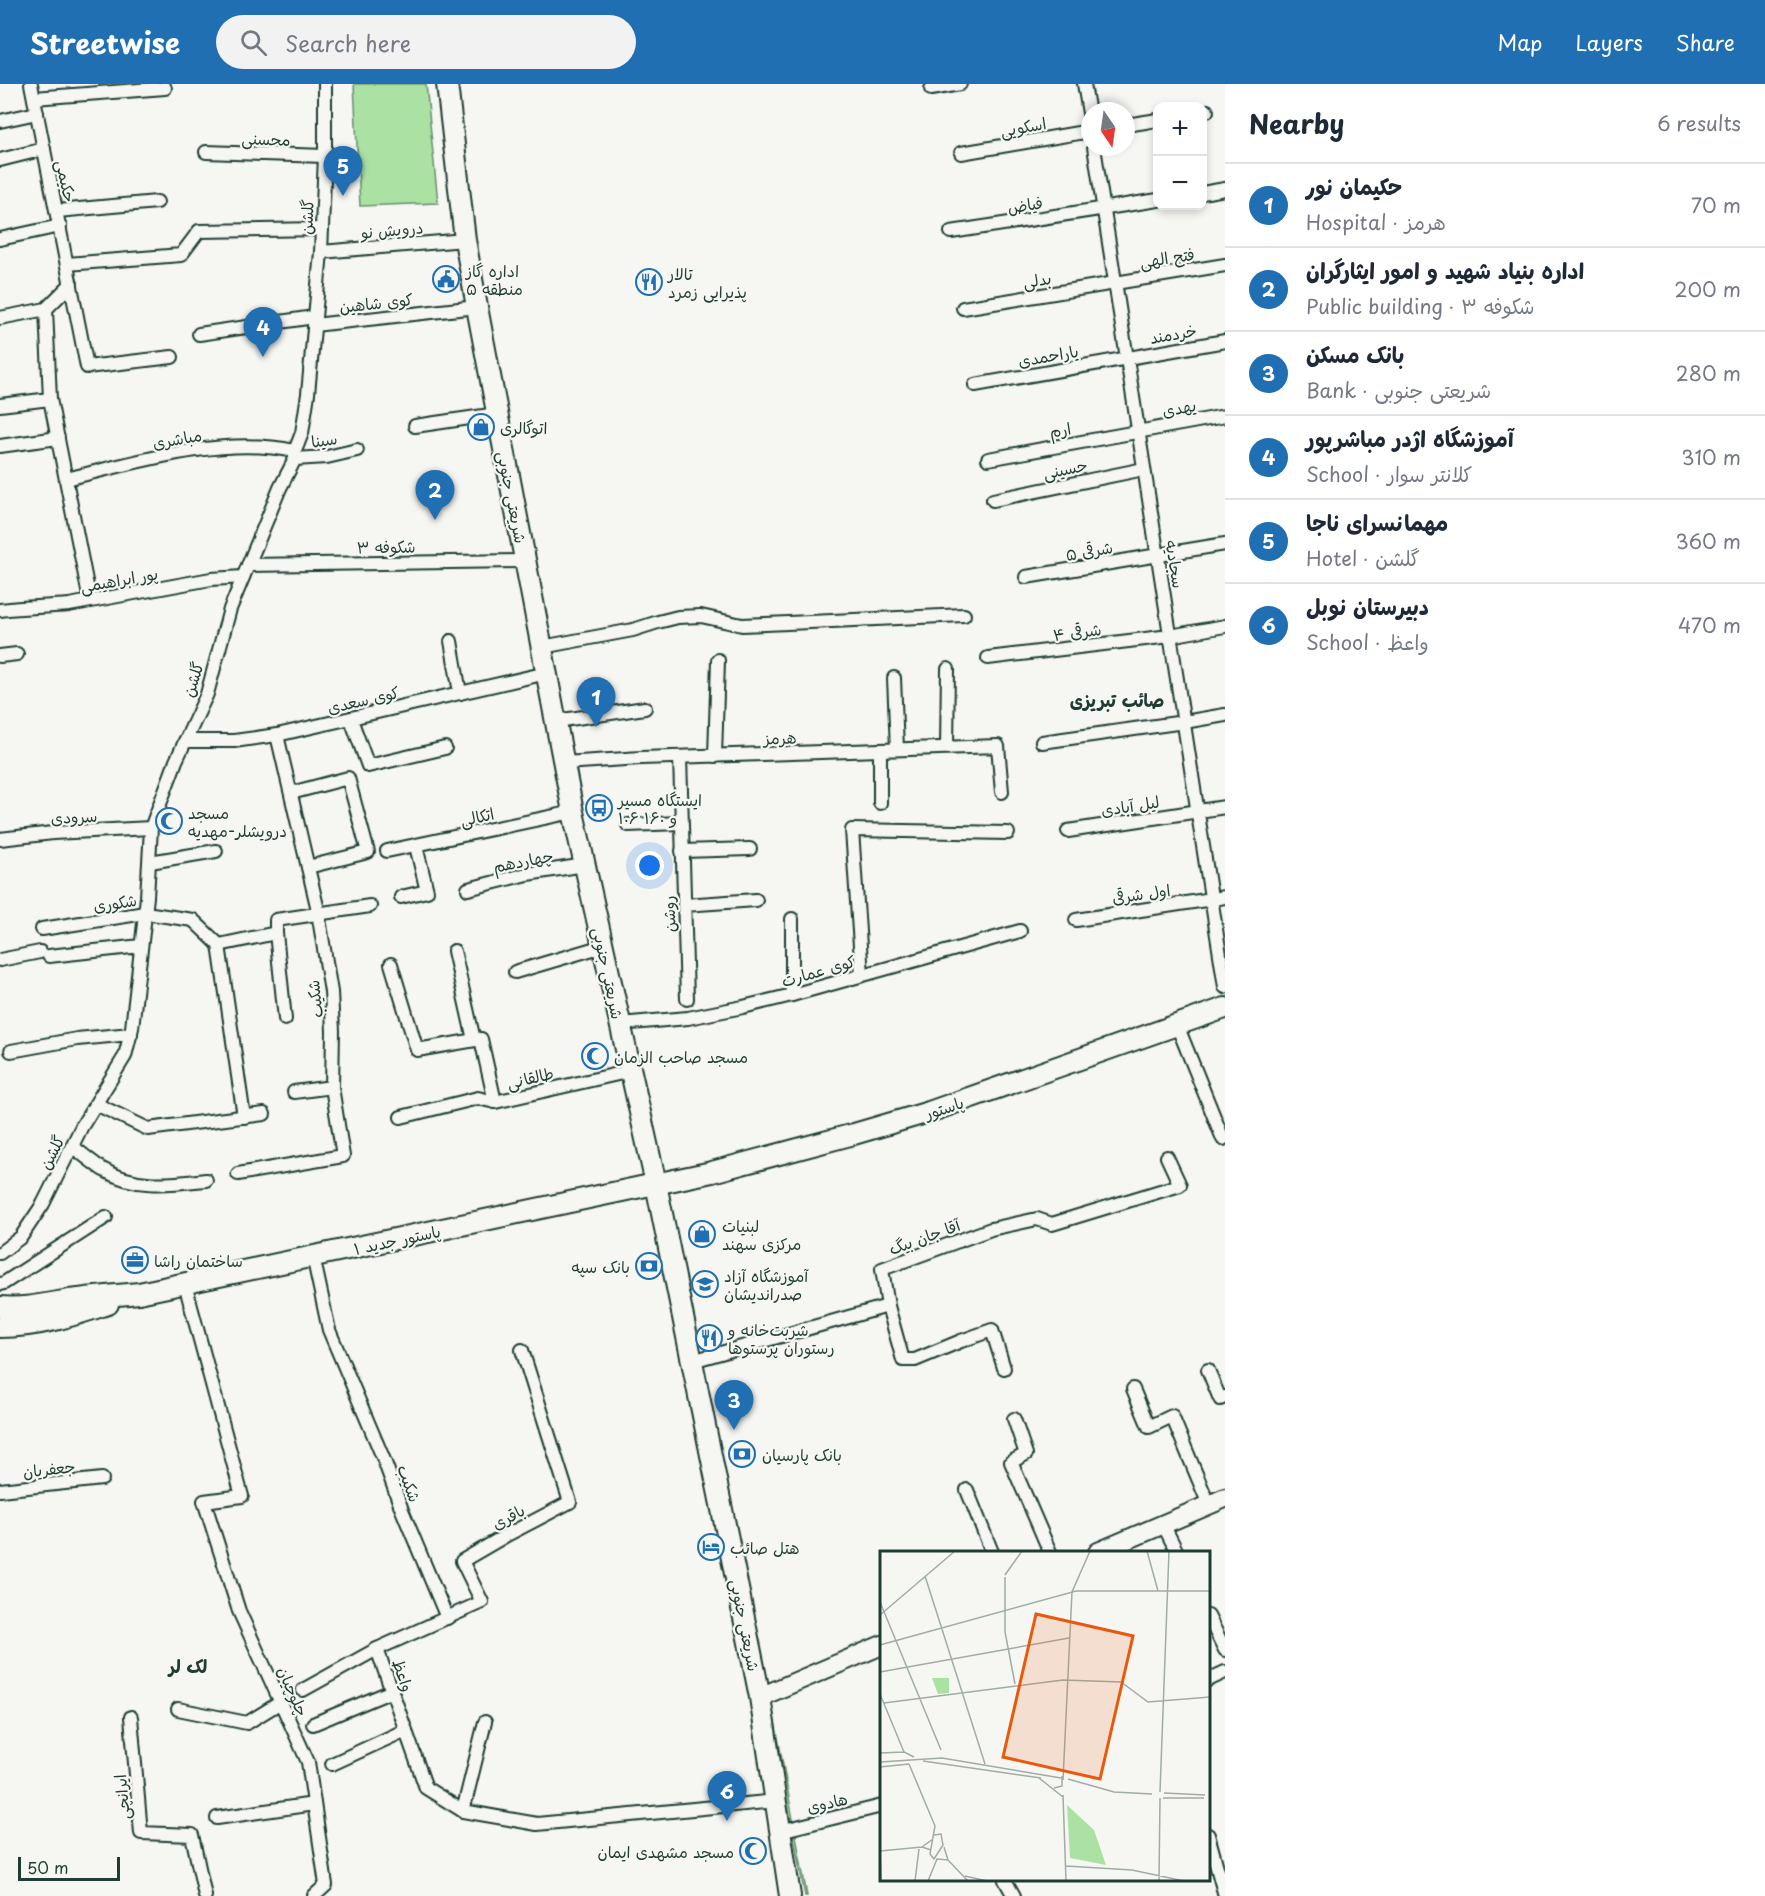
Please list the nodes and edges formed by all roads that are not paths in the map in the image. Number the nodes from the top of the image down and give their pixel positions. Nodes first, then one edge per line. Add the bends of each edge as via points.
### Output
1 (31, 84) edge
2 (325, 84) edge
3 (447, 84) edge
4 (960, 84) edge
5 (1084, 84) edge
6 (165, 88) dead end
7 (931, 89) dead end
8 (34, 98) junction
9 (1087, 102) edge
10 (37, 113) junction
11 (0, 121) edge
12 (1153, 121) edge
13 (1135, 124) edge
14 (1081, 133) edge
15 (44, 149) junction
16 (206, 152) dead end
17 (961, 153) dead end
18 (325, 156) junction
19 (1095, 156) edge
20 (0, 160) edge
21 (1225, 189) edge
22 (1207, 192) edge
23 (1153, 201) edge
24 (157, 202) dead end
25 (1104, 208) junction
26 (57, 211) junction
27 (60, 226) junction
28 (322, 228) junction
29 (951, 232) dead end
30 (0, 239) edge
31 (465, 240) junction
32 (321, 252) junction
33 (67, 264) junction
34 (1225, 265) edge
35 (1115, 283) junction
36 (71, 284) junction
37 (477, 307) junction
38 (963, 308) dead end
39 (46, 309) junction
40 (0, 318) edge
41 (314, 321) junction
42 (199, 334) dead end
43 (1225, 341) edge
44 (172, 357) dead end
45 (1127, 358) junction
46 (975, 385) dead end
47 (50, 399) junction
48 (0, 405) edge
49 (497, 414) junction
50 (1225, 416) edge
51 (415, 426) dead end
52 (1138, 432) junction
53 (58, 438) junction
54 (0, 446) edge
55 (357, 450) dead end
56 (295, 455) junction
57 (988, 459) dead end
58 (1144, 469) junction
59 (66, 479) junction
60 (993, 500) dead end
61 (1225, 544) edge
62 (1158, 555) junction
63 (525, 561) junction
64 (248, 565) junction
65 (243, 577) junction
66 (1026, 577) dead end
67 (90, 601) junction
68 (0, 610) edge
69 (964, 615) dead end
70 (1225, 626) edge
71 (1170, 636) junction
72 (451, 641) dead end
73 (542, 647) junction
74 (17, 654) dead end
75 (0, 656) edge
76 (988, 658) dead end
77 (718, 660) dead end
78 (948, 669) dead end
79 (547, 673) junction
80 (894, 678) dead end
81 (460, 693) junction
82 (645, 708) dead end
83 (1225, 715) edge
84 (351, 718) junction
85 (556, 721) junction
86 (1184, 722) junction
87 (277, 735) junction
88 (185, 741) junction
89 (1042, 742) dead end
90 (947, 747) junction
91 (445, 748) dead end
92 (897, 749) junction
93 (880, 750) junction
94 (715, 756) junction
95 (680, 757) junction
96 (564, 763) junction
97 (1002, 792) dead end
98 (291, 793) junction
99 (880, 802) dead end
100 (1225, 807) edge
101 (1198, 811) junction
102 (573, 812) junction
103 (681, 823) junction
104 (628, 825) dead end
105 (150, 828) junction
106 (1068, 831) dead end
107 (1008, 833) dead end
108 (0, 839) edge
109 (416, 846) junction
110 (750, 849) dead end
111 (216, 851) dead end
112 (387, 851) dead end
113 (682, 851) junction
114 (150, 862) junction
115 (585, 865) junction
116 (308, 867) junction
117 (468, 889) dead end
118 (401, 897) dead end
119 (1225, 897) edge
120 (756, 900) dead end
121 (1211, 900) junction
122 (684, 905) junction
123 (370, 906) dead end
124 (145, 913) junction
125 (318, 915) junction
126 (792, 919) dead end
127 (1076, 920) dead end
128 (276, 927) junction
129 (42, 929) dead end
130 (1020, 931) dead end
131 (219, 945) junction
132 (141, 946) junction
133 (603, 946) junction
134 (454, 951) dead end
135 (0, 960) edge
136 (391, 964) dead end
137 (515, 972) dead end
138 (862, 975) junction
139 (1225, 987) edge
140 (792, 995) junction
141 (687, 999) dead end
142 (1225, 1008) edge
143 (285, 1019) dead end
144 (620, 1024) junction
145 (1177, 1025) junction
146 (131, 1034) junction
147 (474, 1040) junction
148 (12, 1051) dead end
149 (631, 1071) junction
150 (332, 1087) junction
151 (294, 1092) dead end
152 (495, 1102) junction
153 (96, 1104) junction
154 (264, 1114) dead end
155 (244, 1117) junction
156 (401, 1117) dead end
157 (1224, 1139) edge
158 (72, 1146) junction
159 (1167, 1157) dead end
160 (238, 1174) dead end
161 (206, 1180) dead end
162 (656, 1184) junction
163 (106, 1217) dead end
164 (0, 1253) edge
165 (314, 1257) junction
166 (0, 1284) edge
167 (185, 1284) junction
168 (139, 1293) junction
169 (888, 1305) junction
170 (0, 1307) edge
171 (0, 1327) edge
172 (522, 1350) dead end
173 (692, 1361) junction
174 (1004, 1368) dead end
175 (1208, 1370) dead end
176 (1133, 1389) dead end
177 (1225, 1397) edge
178 (1014, 1419) dead end
179 (102, 1479) dead end
180 (0, 1490) edge
181 (968, 1490) dead end
182 (1217, 1502) edge
183 (1163, 1524) junction
184 (992, 1551) edge
185 (1050, 1551) edge
186 (1100, 1551) edge
187 (1176, 1551) edge
188 (462, 1562) joint
189 (447, 1618) junction
190 (1210, 1618) edge
191 (880, 1647) edge
192 (377, 1649) junction
193 (1225, 1650) edge
194 (1225, 1672) edge
195 (1210, 1680) edge
196 (303, 1690) dead end
197 (392, 1691) junction
198 (760, 1697) junction
199 (281, 1702) junction
200 (178, 1709) dead end
201 (131, 1717) dead end
202 (485, 1722) dead end
203 (313, 1724) dead end
204 (406, 1730) junction
205 (332, 1764) dead end
206 (776, 1801) junction
207 (314, 1804) junction
208 (880, 1806) edge
209 (464, 1811) junction
210 (217, 1818) dead end
211 (780, 1830) junction
212 (1210, 1839) edge
213 (1006, 1881) edge
214 (206, 1896) edge
215 (314, 1896) edge
216 (790, 1896) edge
217 (1014, 1896) edge
218 (1225, 1896) edge

1 - 8 street, حکیمی
2 - 18 street, گلشن
3 - 31 main road, شریعتی جنوبی
4 - 7 street
5 - 9 street
6 - 8 street
8 - 10 street, حکیمی
10 - 11 street
10 - 15 street, حکیمی
12 - 13 street
14 - 17 street, اسکویی
15 - 20 street
15 - 26 street, حکیمی
16 - 18 street, محسنی
18 - 28 street, گلشن
19 - 25 street, سجادیه
21 - 22 street
23 - 25 street, فیاض
24 - 26 street
25 - 29 street, فیاض
25 - 35 street, سجادیه
26 - 27 street, حکیمی
27 - 30 street
27 - 33 street, حکیمی
28 - 32 street, گلشن
28 - 33 street via 199,231 181,255
31 - 32 street, درویش نو
31 - 37 main road, شریعتی جنوبی
32 - 41 street, گلشن
33 - 36 street, حکیمی
34 - 35 street, فتح الهی
35 - 38 street, بدلی
35 - 45 street, سجادیه
36 - 39 street
36 - 44 street, حکیمی via 87,367
37 - 41 street, کوی شاهین
37 - 49 main road, شریعتی جنوبی
39 - 40 street
39 - 47 street
41 - 42 street, کوی شاهین
41 - 56 street, گلشن via 309,394
43 - 45 street, خردمند
45 - 46 street, یاراحمدی
45 - 52 street, سجادیه
47 - 48 street
47 - 53 street
49 - 51 street
49 - 63 main road, شریعتی جنوبی
50 - 52 street, یهدی
52 - 57 street, ارم
52 - 58 street, سجادیه
53 - 54 street
53 - 59 street
55 - 56 street, سینا via 327,457
56 - 59 street, مباشری via 279,447 200,450
56 - 64 street, گلشن
58 - 60 street, حسینی
58 - 62 street, سجادیه
59 - 67 street
61 - 62 street, ۵ شرقی
62 - 66 street, ۵ شرقی
62 - 71 street, سجادیه
63 - 64 street, شکوفه ۳
63 - 73 main road, شریعتی جنوبی
64 - 65 street, گلشن
65 - 67 street, پور ابراهیمی
65 - 88 street, گلشن via 230,609 207,694
67 - 68 street, پور ابراهیمی
69 - 73 street via 742,625 701,616 678,617 633,630
70 - 71 street, ۴ شرقی
71 - 76 street, ۴ شرقی
71 - 86 street, سجادیه
72 - 81 street
73 - 79 main road, شریعتی جنوبی
74 - 75 street
77 - 94 street
78 - 90 street
79 - 81 street, کوی سعدی
79 - 85 main road, شریعتی جنوبی
80 - 92 street
81 - 84 street, کوی سعدی
82 - 85 street
83 - 86 street
84 - 87 street, کوی سعدی
84 - 91 street via 368,766
85 - 96 main road, شریعتی جنوبی
86 - 89 street
86 - 101 street, سجادیه
87 - 88 street, کوی سعدی via 234,741
87 - 98 street, شکیب
88 - 105 street, گلشن
90 - 92 street, هرمز
90 - 97 street, هرمز via 998,746
92 - 93 street, هرمز
93 - 94 street, هرمز
93 - 99 street
94 - 95 street, هرمز
95 - 96 street, هرمز
95 - 103 street, روشن
96 - 102 main road, شریعتی جنوبی
98 - 116 street, شکیب
98 - 116 street via 348,778 368,852
100 - 101 street, لیل آبادی
101 - 106 street, لیل آبادی
101 - 121 street, سجادیه
102 - 109 street, اتکالی
102 - 115 main road, شریعتی جنوبی
103 - 104 street
103 - 113 street, روشن
105 - 108 street, سرودی
105 - 114 street, گلشن
107 - 138 street via 852,830
109 - 112 street, اتکالی
109 - 118 street via 427,891
110 - 113 street
111 - 114 street
113 - 122 street, روشن
114 - 124 street, گلشن
115 - 117 street, چهاردهم
115 - 133 main road, شریعتی جنوبی
116 - 125 street, شکیب
119 - 121 street, اول شرقی
120 - 122 street
121 - 127 street, اول شرقی
121 - 139 street, سجادیه
122 - 141 street, روشن
123 - 125 street
124 - 129 street, شکوری
124 - 131 street, شکوری via 193,920
124 - 132 street, گلشن
125 - 128 street
125 - 150 street, شکیب via 332,999
126 - 140 street
128 - 131 street
128 - 143 street
130 - 138 street, کوی عمارت
131 - 155 street
132 - 135 street
132 - 146 street, گلشن
133 - 137 street
133 - 144 main road, شریعتی جنوبی
134 - 147 street
136 - 147 street via 417,1050
138 - 140 street, کوی عمارت
140 - 144 street, کوی عمارت via 688,1018
142 - 145 main road, پاستور
144 - 149 main road, شریعتی جنوبی
145 - 157 street
145 - 162 main road, پاستور via 929,1112
146 - 148 street
146 - 153 street, گلشن via 125,1056
147 - 152 street via 481,1039
149 - 152 street, طالقانی
149 - 162 main road, شریعتی جنوبی
150 - 151 street
150 - 160 street, شکیب via 343,1156
152 - 156 street, طالقانی via 478,1098
153 - 155 street via 148,1129
153 - 158 street, گلشن
154 - 155 street
158 - 161 street via 103,1169 140,1184
158 - 164 street, گلشن via 43,1204 21,1237
159 - 169 street, آقا جان بیگ via 1180,1185 1052,1224 1037,1219 991,1229 882,1269
162 - 165 main road, پاستور جدید ۱
162 - 173 main road, شریعتی جنوبی
163 - 166 street
165 - 167 main road, پاستور جدید ۱
165 - 189 street, شکیب via 329,1330
167 - 168 main road, پاستور جدید ۱
167 - 199 street, چلوچیان via 242,1496 204,1501 239,1611
168 - 170 main road, پاستور جدید ۱
168 - 171 main road, پاستور جدید ۱ via 75,1315 33,1325
169 - 173 street
169 - 174 street via 903,1360 915,1360 992,1330
172 - 188 street, باقری via 570,1502
173 - 198 main road, شریعتی جنوبی
175 - 177 street via 1220,1399
176 - 182 street via 1149,1427 1172,1416
178 - 185 street via 1026,1454 1011,1462
179 - 180 street, جعفریان
181 - 184 street
182 - 183 main road
183 - 186 main road
183 - 187 street
188 - 189 street, واعظ via 482,1602
189 - 192 street, واعظ
190 - 193 street
191 - 198 main road
192 - 196 street
192 - 197 street, واعظ
194 - 195 street
197 - 203 street
197 - 204 street, واعظ
198 - 206 main road, شریعتی جنوبی
199 - 200 street via 247,1723
199 - 207 street, چلوچیان via 308,1762
201 - 214 street, ایرانچی via 141,1833 192,1835
202 - 209 street
204 - 205 street
204 - 209 street, واعظ via 426,1788
206 - 209 street, واعظ via 537,1824
206 - 211 main road, شریعتی جنوبی
207 - 210 street
207 - 215 street, چلوچیان via 326,1885
208 - 211 street, هادوی
211 - 216 main road, شریعتی جنوبی
212 - 218 street
213 - 217 street

